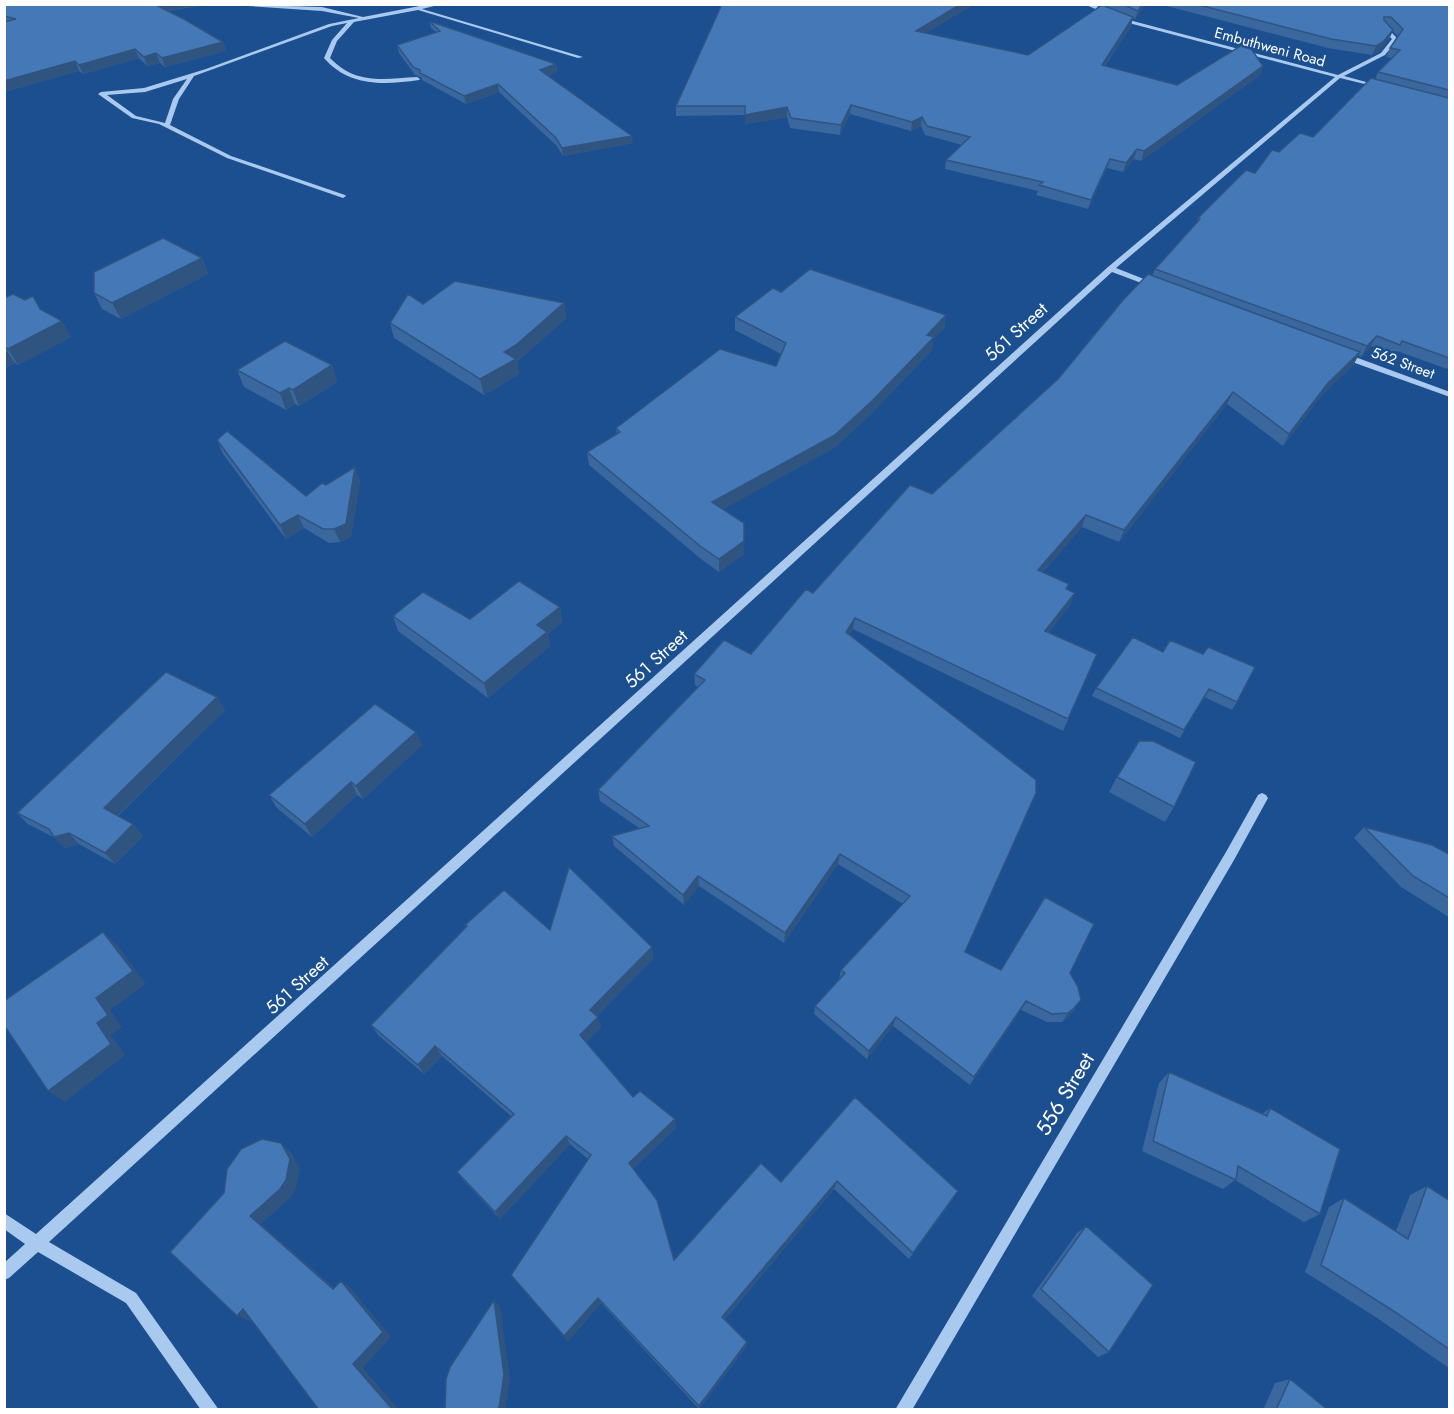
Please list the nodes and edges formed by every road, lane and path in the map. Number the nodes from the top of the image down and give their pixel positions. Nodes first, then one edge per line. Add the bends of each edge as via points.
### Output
1 (221, 4) edge
2 (440, 4) edge
3 (1086, 4) edge
4 (417, 9) junction
5 (367, 18) junction
6 (352, 21) junction
7 (1384, 28) edge
8 (580, 57) dead end
9 (192, 75) junction
10 (1338, 77) junction
11 (417, 79) edge
12 (1383, 88) edge
13 (167, 126) junction
14 (343, 196) dead end
15 (1111, 269) junction
16 (1165, 289) edge
17 (1340, 354) edge
18 (1449, 395) edge
19 (1262, 798) dead end
20 (4, 1220) edge
21 (37, 1243) junction
22 (4, 1274) edge
23 (211, 1410) edge
24 (903, 1410) edge

1 - 5 street via 322,9
2 - 4 street
3 - 10 street, Embuthweni Road via 1127,21
4 - 5 street
4 - 8 street
5 - 6 street
6 - 9 street via 298,36
6 - 11 street via 335,40 327,58 335,69 355,80
7 - 10 street, 561 Street via 1395,39 1383,54
9 - 13 street via 176,99
9 - 13 street via 145,90 101,94 134,117
10 - 12 street, Embuthweni Road
10 - 15 street, 561 Street
13 - 14 street via 229,157
15 - 16 street
15 - 21 street, 561 Street
17 - 18 street, 562 Street
19 - 24 street, 556 Street
20 - 21 street
21 - 22 street, 561 Street
21 - 23 street via 131,1298

